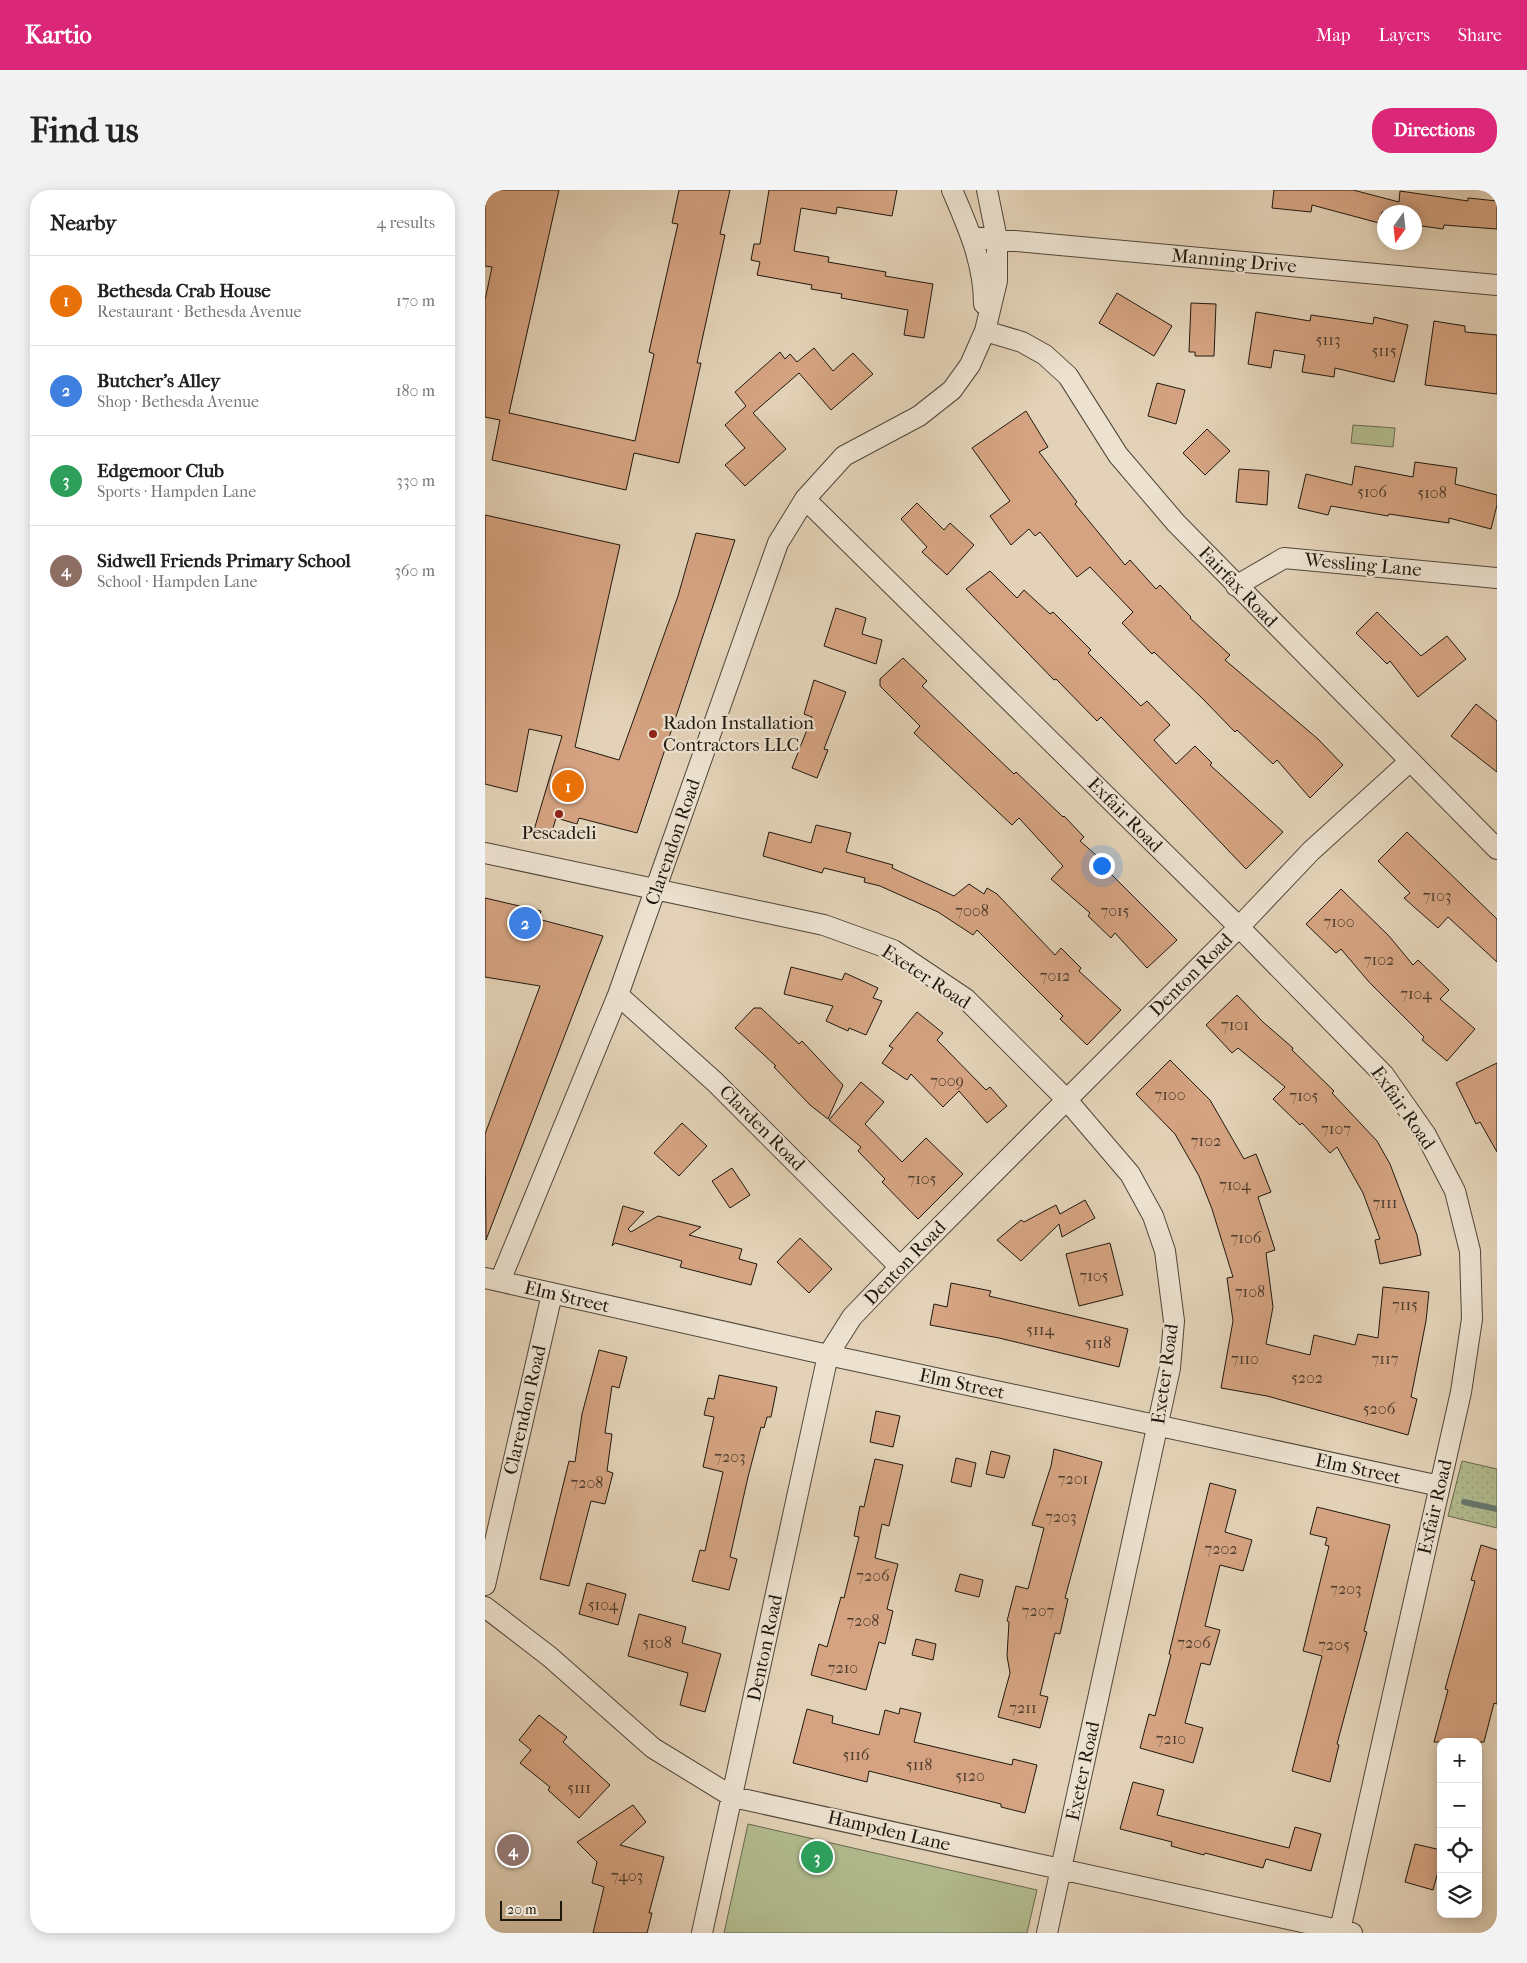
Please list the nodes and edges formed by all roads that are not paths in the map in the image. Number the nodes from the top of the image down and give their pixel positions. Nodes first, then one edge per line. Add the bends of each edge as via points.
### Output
1 (952, 190) edge
2 (987, 190) edge
3 (972, 237) junction
4 (997, 238) junction
5 (1497, 286) edge
6 (985, 331) junction
7 (805, 499) junction
8 (1497, 578) edge
9 (1236, 586) junction
10 (1410, 761) junction
11 (1497, 848) edge
12 (485, 853) edge
13 (657, 890) junction
14 (1239, 928) junction
15 (618, 995) junction
16 (1066, 1099) junction
17 (900, 1267) junction
18 (493, 1279) edge
19 (552, 1294) junction
20 (828, 1355) junction
21 (1159, 1426) junction
22 (1440, 1486) junction
23 (485, 1585) edge
24 (485, 1607) edge
25 (733, 1796) junction
26 (1062, 1870) junction
27 (1346, 1932) edge
28 (702, 1933) edge
29 (1047, 1933) edge

1 - 3 street
2 - 4 street
3 - 4 street, Manning Drive
3 - 6 street via 984,282
4 - 5 street, Manning Drive
4 - 6 street via 997,282
6 - 7 street, Clarendon Road via 970,366 952,390 919,416 844,456
6 - 9 street, Fairfax Road via 1022,342 1045,355 1068,376 1118,455
7 - 13 street, Clarendon Road via 778,543 765,577
7 - 14 street, Exfair Road
8 - 9 street, Wessling Lane via 1284,558
9 - 10 street, Fairfax Road
10 - 11 street, Fairfax Road
10 - 14 street, Denton Road via 1311,851
12 - 13 street, Exeter Road
13 - 15 street, Clarendon Road
13 - 16 street, Exeter Road via 824,925 893,950 966,999
14 - 16 street, Denton Road
14 - 22 street, Exfair Road via 1384,1075 1426,1135 1455,1191 1471,1251 1472,1319 1461,1392
15 - 17 street, Clarden Road via 715,1082
15 - 18 street, Clarendon Road
16 - 17 street, Denton Road
16 - 21 street, Exeter Road via 1130,1174 1153,1216 1165,1251 1174,1321 1170,1368
17 - 20 street, Denton Road via 853,1317
18 - 19 street, Elm Street
19 - 20 street, Elm Street
19 - 23 street, Clarendon Road
20 - 21 street, Elm Street
20 - 25 street, Denton Road
21 - 22 street, Elm Street
21 - 26 street, Exeter Road
22 - 27 street, Exfair Road
24 - 25 street, Hampden Lane via 551,1657 653,1748
25 - 26 street, Hampden Lane
25 - 28 street, Denton Road
26 - 27 street, Hampden Lane
26 - 29 street, Exeter Road

